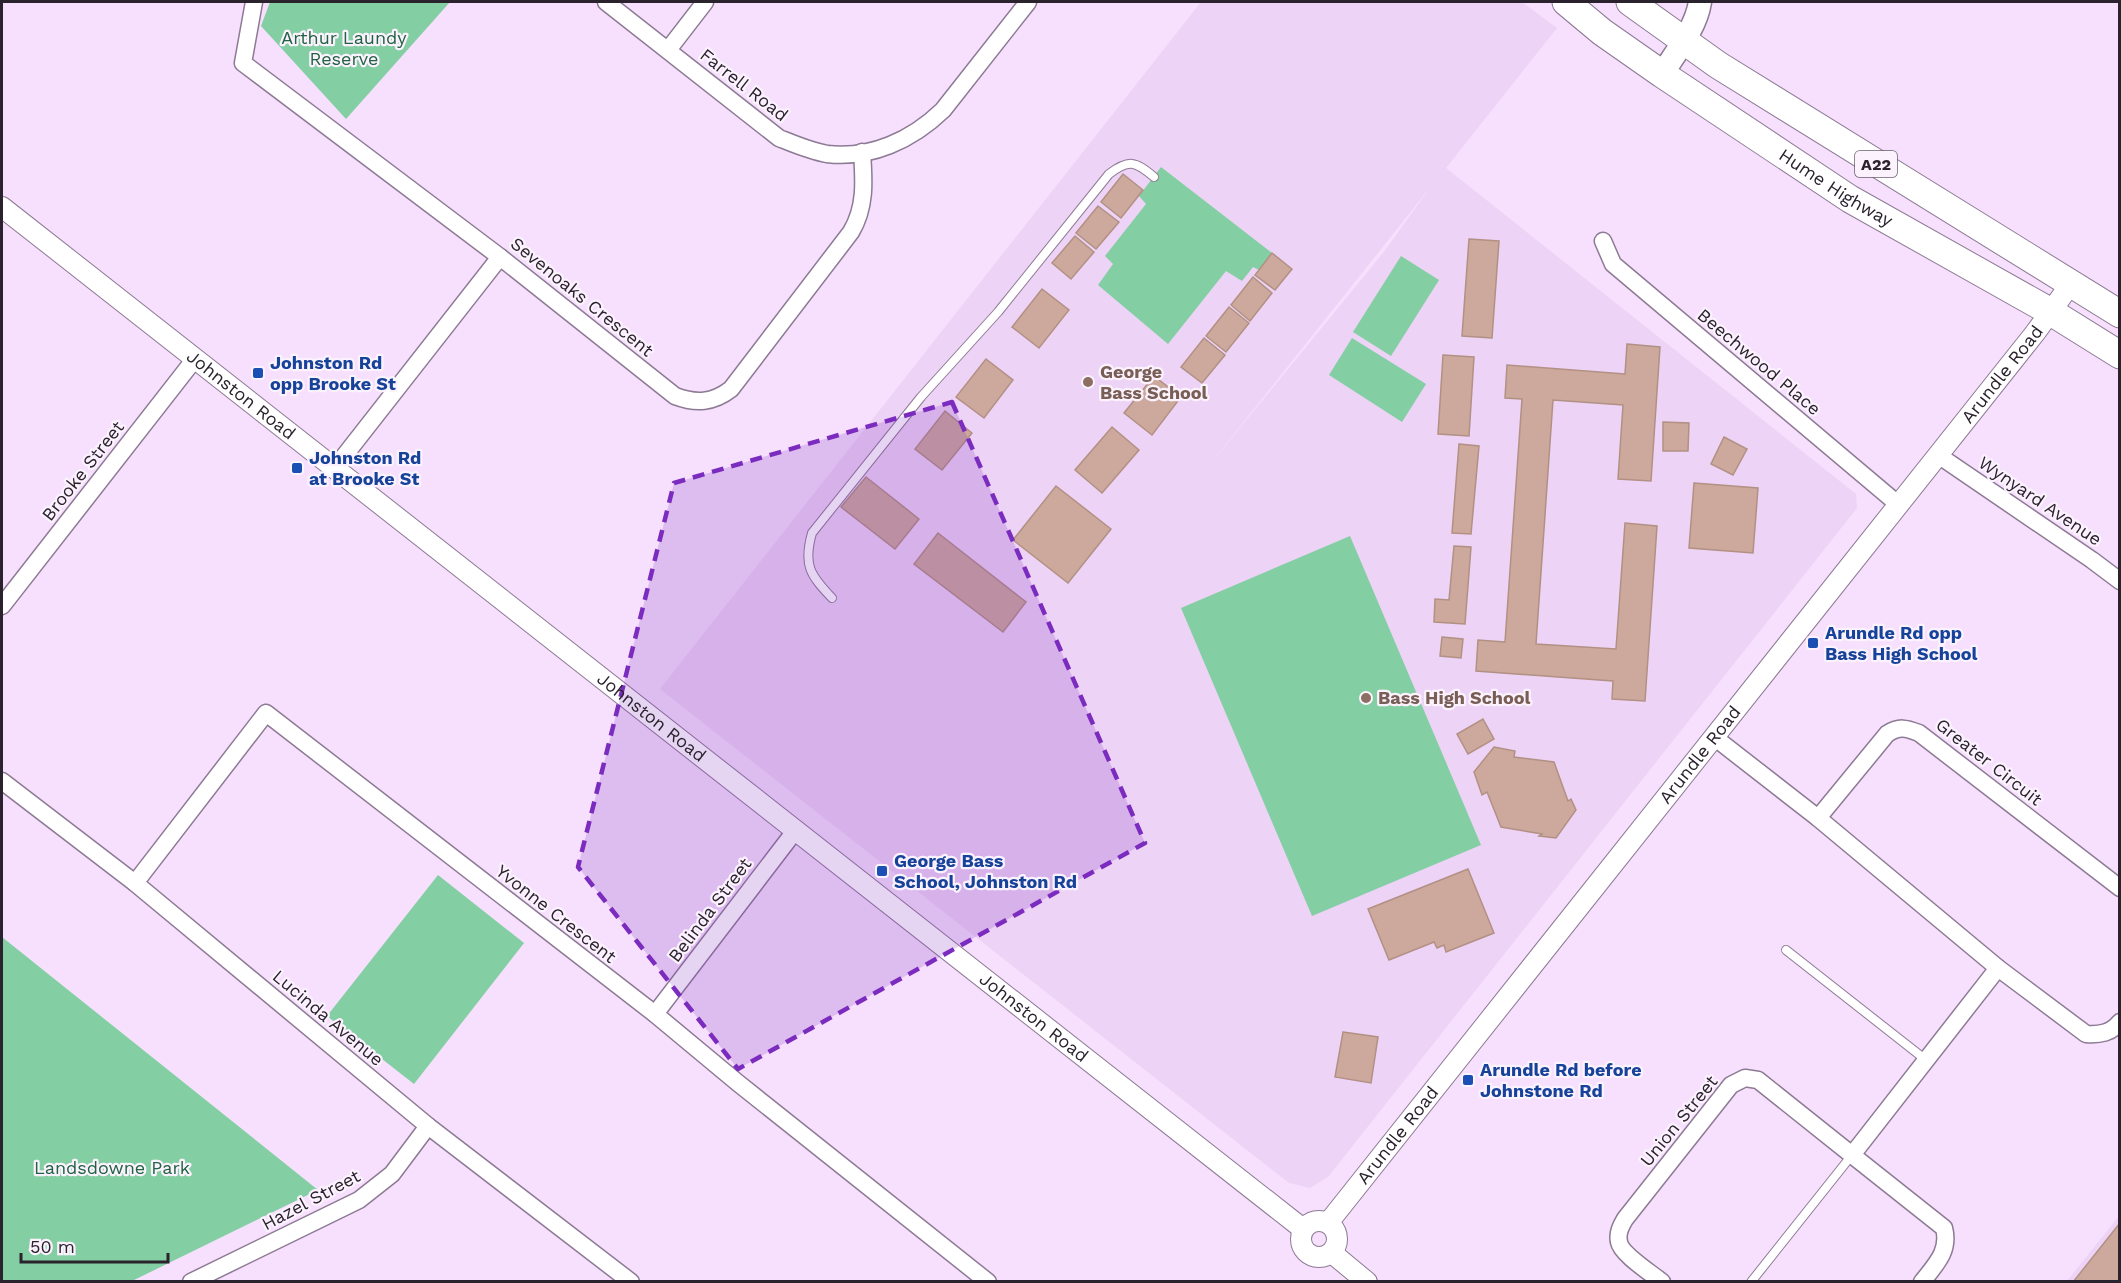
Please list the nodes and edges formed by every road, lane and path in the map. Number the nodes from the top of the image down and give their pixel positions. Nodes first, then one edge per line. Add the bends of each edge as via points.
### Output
1 (254, 2) edge
2 (606, 2) edge
3 (705, 2) edge
4 (1028, 2) edge
5 (1566, 2) edge
6 (1630, 2) edge
7 (1700, 2) edge
8 (1683, 41) junction
9 (668, 50) junction
10 (1662, 74) junction
11 (862, 152) junction
12 (1154, 177) dead end
13 (2, 207) edge
14 (1604, 242) dead end
15 (500, 256) junction
16 (2070, 285) junction
17 (2051, 312) junction
18 (2120, 314) edge
19 (2120, 355) edge
20 (194, 360) junction
21 (1938, 455) junction
22 (334, 469) junction
23 (1899, 505) junction
24 (2120, 581) edge
25 (832, 598) dead end
26 (2, 606) edge
27 (1714, 737) junction
28 (2, 781) edge
29 (1818, 818) junction
30 (795, 831) junction
31 (135, 883) junction
32 (2120, 888) edge
33 (1786, 950) dead end
34 (1998, 968) junction
35 (655, 1014) junction
36 (2120, 1022) edge
37 (1926, 1060) junction
38 (428, 1126) junction
39 (1852, 1155) junction
40 (1328, 1223) junction
41 (1303, 1229) junction
42 (1332, 1253) junction
43 (191, 1281) edge
44 (631, 1281) edge
45 (988, 1281) edge
46 (1367, 1281) edge
47 (1662, 1281) edge
48 (1751, 1281) edge
49 (1922, 1281) edge

1 - 15 street, Sevenoaks Crescent via 243,63
2 - 9 street, Farrell Road
3 - 9 street
4 - 11 street, Farrell Road via 929,124 893,145
5 - 10 highway, Hume Highway / A22
6 - 8 highway, A22
7 - 8 main road
8 - 10 main road
8 - 16 highway, A22
9 - 11 street, Farrell Road via 778,138 826,154
10 - 17 highway, Hume Highway / A22 via 1850,199
11 - 15 street, Sevenoaks Crescent via 863,201 857,222 730,389 714,399 703,402 675,396
12 - 25 lane via 1130,162 1109,174 812,533 808,564
13 - 20 street, Johnston Road
14 - 23 street, Beechwood Place via 1613,264
15 - 22 street
16 - 17 street, Arundle Road
16 - 18 highway, A22
17 - 19 highway, Hume Highway / A22
17 - 21 street, Arundle Road
20 - 22 street, Johnston Road
20 - 26 street, Brooke Street
21 - 23 street, Arundle Road
21 - 24 street, Wynyard Avenue
22 - 30 street, Johnston Road
23 - 27 street, Arundle Road
27 - 29 street
27 - 40 street, Arundle Road
28 - 31 street, Lucinda Avenue
29 - 32 street, Greater Circuit via 1887,734 1896,728 1907,728 1919,732
29 - 34 street
30 - 35 street, Belinda Street
30 - 41 street, Johnston Road
31 - 35 street, Yvonne Crescent via 266,713
31 - 38 street, Lucinda Avenue
33 - 37 lane
34 - 36 street via 2086,1034 2104,1034
34 - 37 street
35 - 45 street, Yvonne Crescent
37 - 39 street
38 - 43 street, Hazel Street via 392,1174 359,1200
38 - 44 street, Lucinda Avenue
39 - 47 street, Union Street via 1758,1080 1745,1078 1731,1085 1619,1230 1619,1244 1626,1253
39 - 48 lane
39 - 49 street via 1944,1228 1947,1240 1943,1256
40 - 41 street via 1314,1222
40 - 42 street via 1338,1239
41 - 42 street via 1301,1240 1306,1253 1320,1258
42 - 46 street

